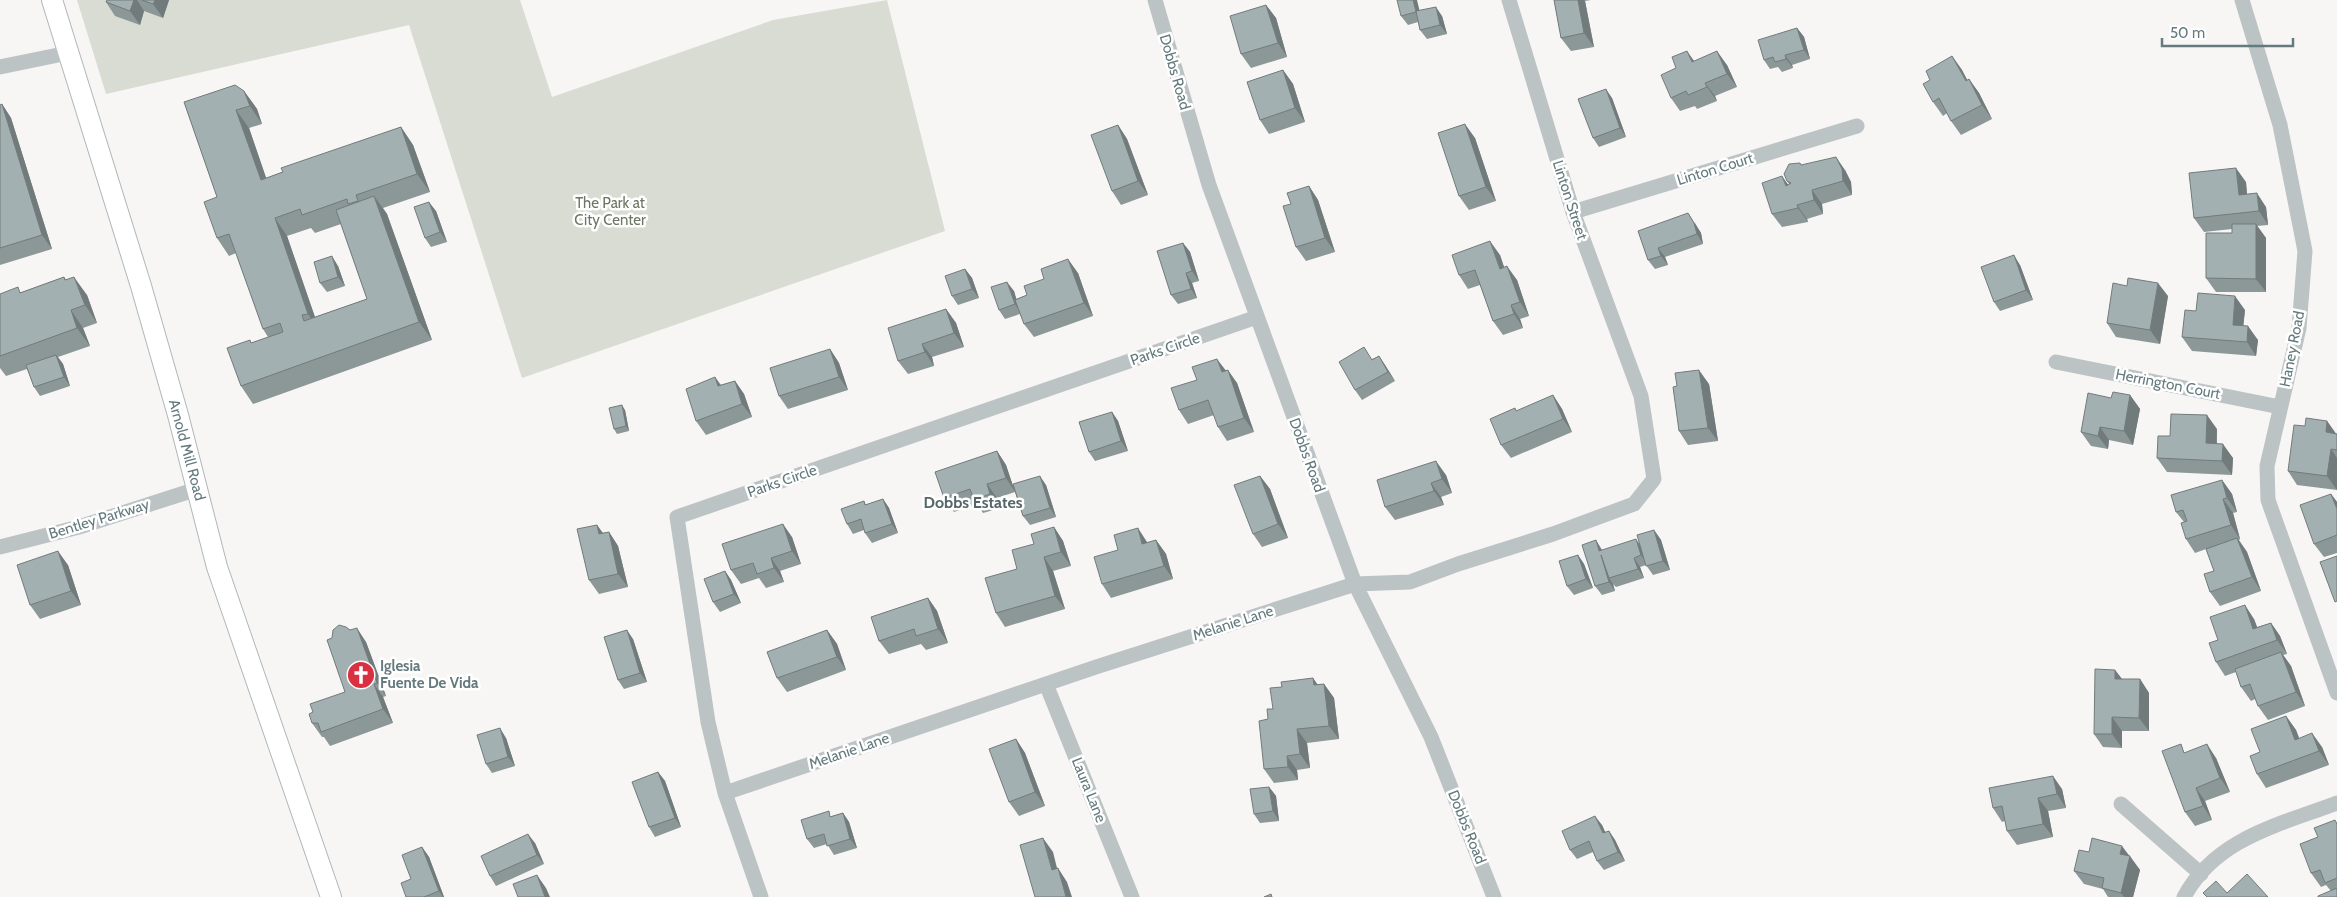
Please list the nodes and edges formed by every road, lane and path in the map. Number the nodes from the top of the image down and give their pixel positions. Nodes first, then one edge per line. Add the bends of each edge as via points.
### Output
1 (52, 0) edge
2 (1155, 0) edge
3 (1509, 0) edge
4 (2242, 0) edge
5 (68, 53) junction
6 (0, 67) edge
7 (1857, 126) dead end
8 (1572, 212) junction
9 (1257, 317) junction
10 (2056, 362) dead end
11 (1641, 396) joint
12 (2280, 407) junction
13 (197, 489) junction
14 (0, 546) edge
15 (1355, 584) junction
16 (1046, 684) junction
17 (2337, 693) edge
18 (725, 793) junction
19 (2337, 803) edge
20 (2121, 804) dead end
21 (2201, 874) junction
22 (331, 897) edge
23 (762, 897) edge
24 (1132, 897) edge
25 (1494, 897) edge
26 (2184, 897) edge

1 - 5 main road, Arnold Mill Road
2 - 9 street, Dobbs Road via 1209,185
3 - 8 street, Linton Street
4 - 12 street, Haney Road via 2280,125 2305,251 2299,328
5 - 6 street
5 - 13 main road, Arnold Mill Road via 141,286
7 - 8 street, Linton Court
8 - 11 street, Linton Street
9 - 15 street, Dobbs Road
9 - 18 street, Parks Circle via 677,517 708,722
10 - 12 street, Herrington Court
11 - 15 street, Melanie Lane via 1654,479 1634,504 1410,582
12 - 17 street, Haney Road via 2267,466 2268,500
13 - 14 street, Bentley Parkway via 79,527
13 - 22 main road, Arnold Mill Road via 217,567
15 - 16 street, Melanie Lane
15 - 25 street, Dobbs Road via 1431,738
16 - 18 street, Melanie Lane
16 - 24 street, Laura Lane
18 - 23 street, Parks Circle
19 - 21 street via 2239,841 2214,858
20 - 21 street
21 - 26 street

